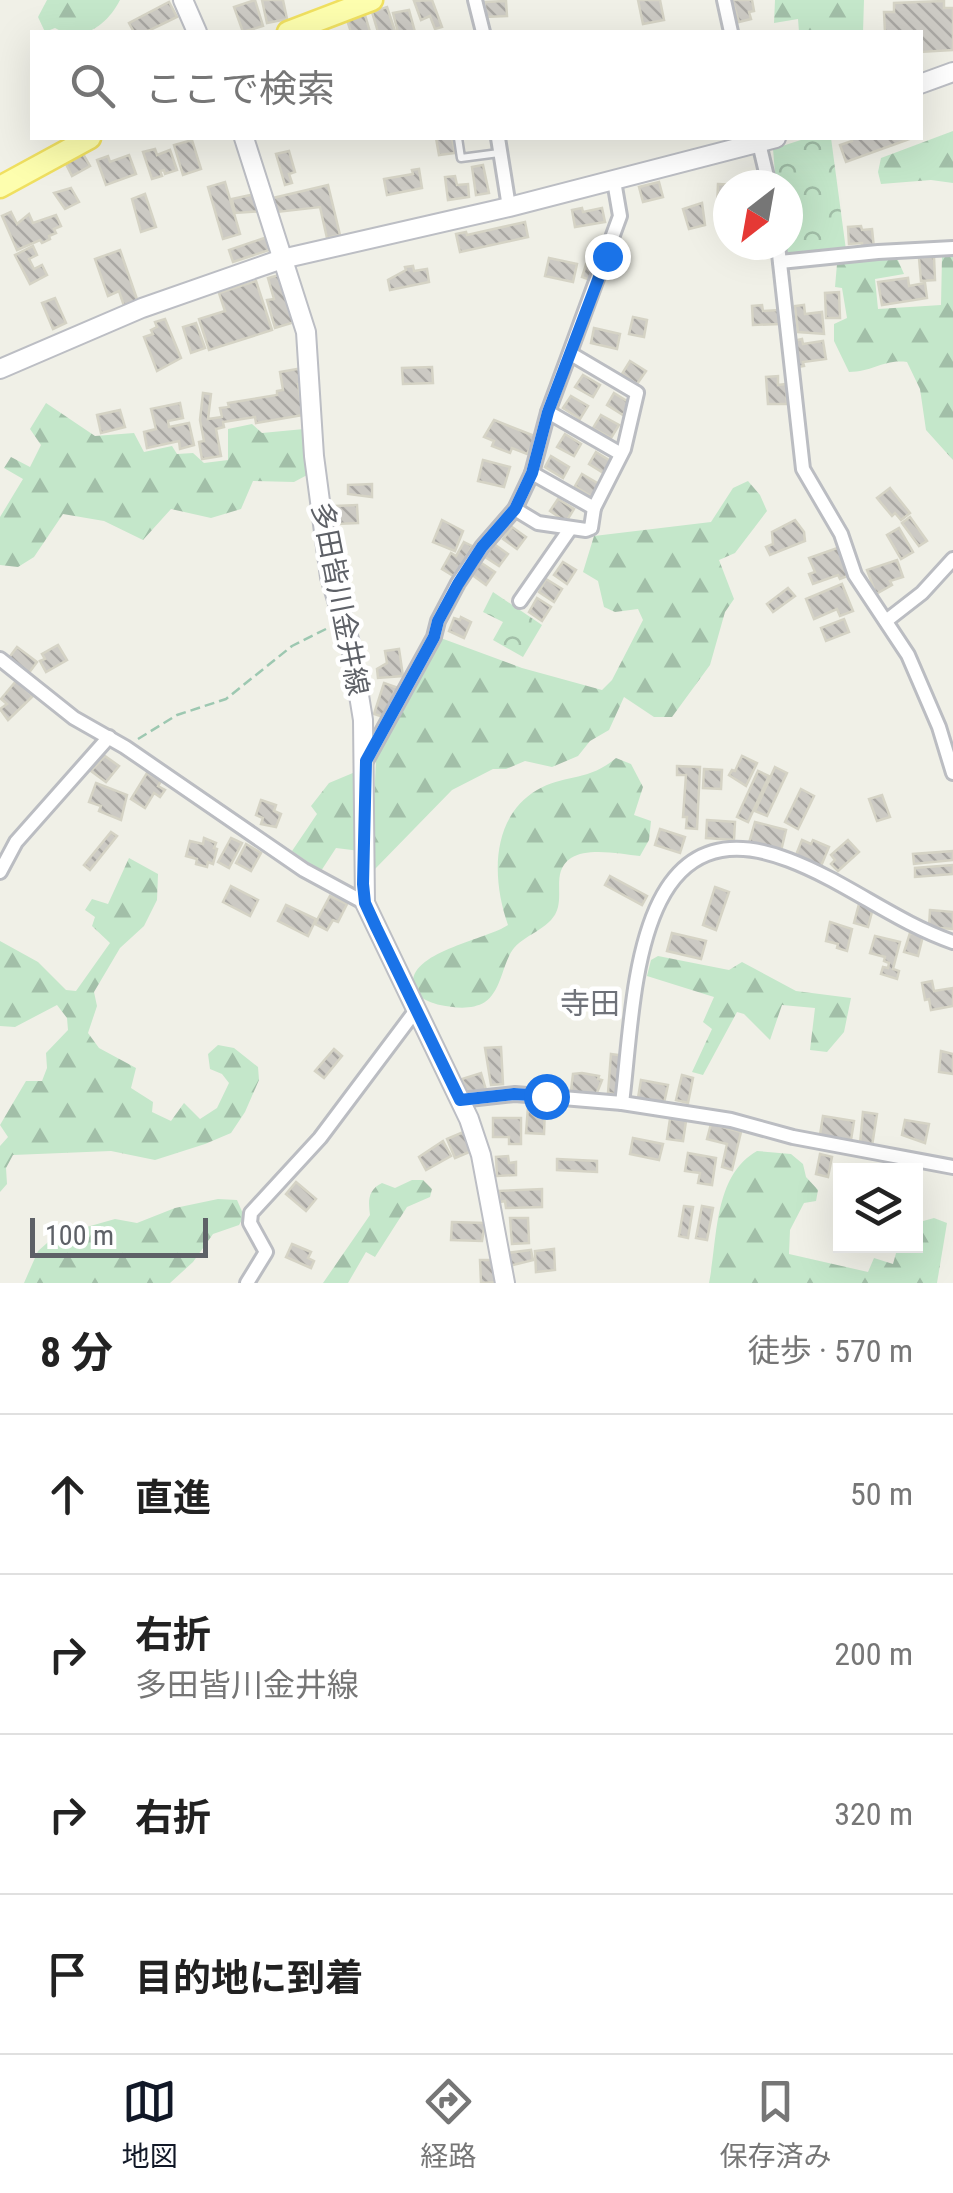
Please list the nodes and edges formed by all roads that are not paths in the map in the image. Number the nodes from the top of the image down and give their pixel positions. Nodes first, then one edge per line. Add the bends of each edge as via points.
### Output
1 (183, 0) edge
2 (475, 0) edge
3 (724, 0) edge
4 (368, 1) edge
5 (197, 30) edge
6 (293, 30) edge
7 (482, 30) edge
8 (731, 30) edge
9 (953, 72) edge
10 (923, 83) edge
11 (86, 140) edge
12 (245, 140) edge
13 (458, 140) edge
14 (498, 140) edge
15 (760, 140) edge
16 (764, 140) edge
17 (500, 153) junction
18 (767, 170) edge
19 (614, 180) junction
20 (0, 187) edge
21 (509, 207) junction
22 (953, 248) edge
23 (282, 259) junction
24 (780, 262) joint
25 (572, 354) junction
26 (0, 368) edge
27 (548, 412) junction
28 (621, 454) junction
29 (532, 473) junction
30 (594, 508) junction
31 (515, 509) junction
32 (570, 529) junction
33 (953, 559) edge
34 (520, 601) dead end
35 (886, 621) junction
36 (0, 659) edge
37 (109, 737) junction
38 (366, 761) junction
39 (953, 773) edge
40 (0, 872) edge
41 (365, 903) junction
42 (953, 942) edge
43 (416, 1010) junction
44 (460, 1100) junction
45 (622, 1104) junction
46 (953, 1167) edge
47 (247, 1283) edge
48 (505, 1283) edge

1 - 5 main road
2 - 7 street
3 - 8 street
4 - 6 main road
9 - 10 main road
11 - 20 main road
12 - 23 main road, 多田皆川金井線
13 - 17 lane via 461,158
14 - 17 street
15 - 19 main road
16 - 18 street
17 - 21 street
19 - 21 main road
19 - 25 street via 620,216
21 - 23 main road
22 - 24 street
23 - 26 main road
23 - 38 main road, 多田皆川金井線 via 306,332 330,577 358,680
24 - 35 street via 803,469 841,534 855,575
25 - 27 street
25 - 28 street via 637,393
27 - 28 street
27 - 29 street
28 - 30 street
29 - 30 street
29 - 31 street
30 - 32 street via 591,528
31 - 32 street via 538,524
31 - 38 street via 458,584
32 - 34 street
33 - 35 street
35 - 39 street via 908,655
36 - 37 street
37 - 40 street via 16,842
37 - 41 street via 304,870
38 - 41 main road, 多田皆川金井線
41 - 43 main road, 多田皆川金井線
42 - 45 street via 918,930 790,860 734,848 704,853 679,871 656,904
43 - 44 main road, 多田皆川金井線
43 - 47 street via 320,1138 251,1213 266,1252
44 - 45 street via 514,1094
44 - 48 main road, 多田皆川金井線 via 482,1155
45 - 46 street

